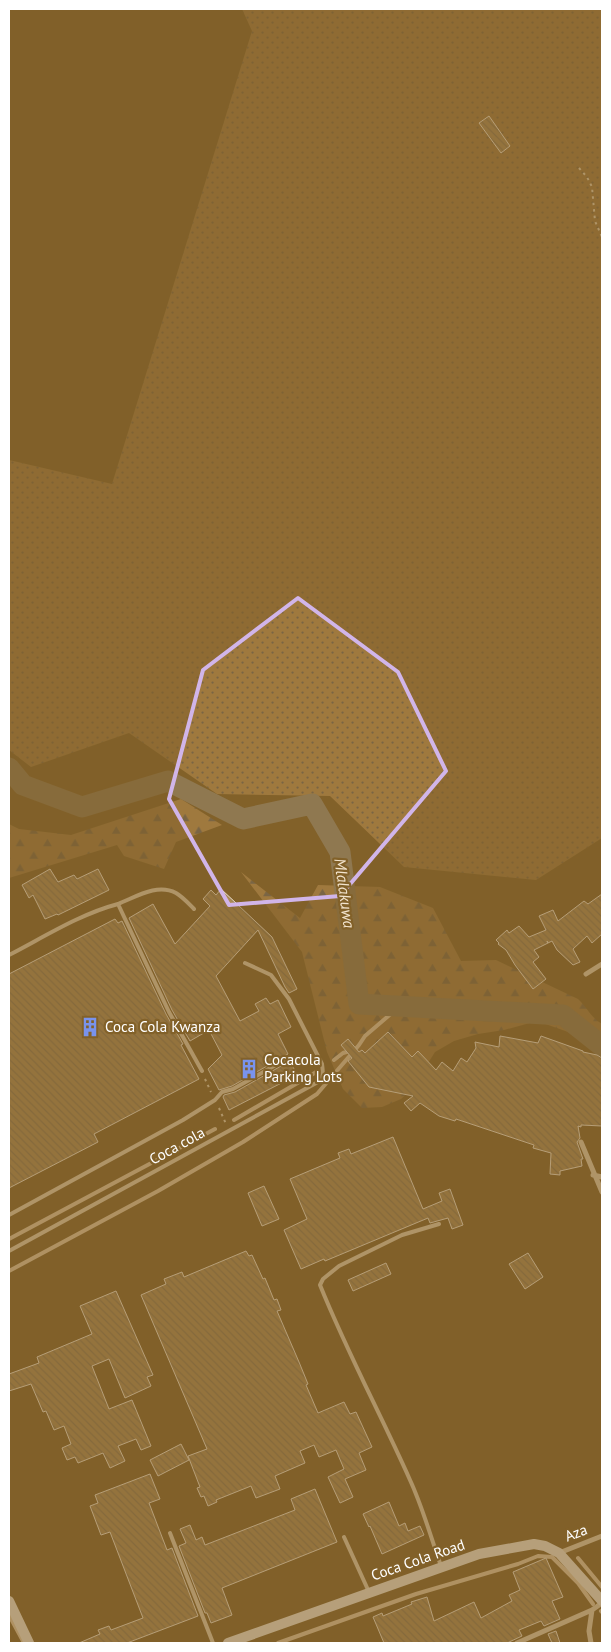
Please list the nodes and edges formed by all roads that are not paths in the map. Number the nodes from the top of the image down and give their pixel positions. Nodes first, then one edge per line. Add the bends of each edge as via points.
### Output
1 (118, 904) junction
2 (194, 909) dead end
3 (9, 955) edge
4 (244, 963) dead end
5 (602, 964) edge
6 (586, 974) dead end
7 (290, 1057) dead end
8 (202, 1071) dead end
9 (581, 1142) dead end
10 (594, 1175) junction
11 (602, 1177) edge
12 (602, 1192) edge
13 (9, 1215) edge
14 (439, 1224) dead end
15 (9, 1252) edge
16 (170, 1533) dead end
17 (602, 1536) edge
18 (344, 1537) dead end
19 (559, 1554) junction
20 (442, 1566) junction
21 (369, 1592) junction
22 (9, 1600) edge
23 (602, 1602) edge
24 (592, 1610) junction
25 (29, 1643) edge
26 (213, 1643) edge
27 (228, 1643) edge
28 (517, 1643) edge
29 (590, 1643) edge

1 - 2 lane via 152,890 166,889
1 - 3 lane via 62,927
1 - 8 lane
4 - 15 lane, Coca cola via 271,975 289,999 322,1064 324,1072 318,1082
5 - 6 street
7 - 13 lane via 222,1092 183,1120
9 - 10 street
10 - 11 street
10 - 12 street
14 - 20 lane via 402,1235 339,1266 323,1279 320,1286 410,1481
16 - 26 lane
17 - 19 street, Aza
18 - 21 lane
19 - 20 main road, Coca Cola Road via 534,1544 478,1554
19 - 23 main road, Coca Cola Road
20 - 21 main road, Coca Cola Road
21 - 27 main road, Coca Cola Road
22 - 25 main road
23 - 24 street
24 - 28 street
24 - 29 street

